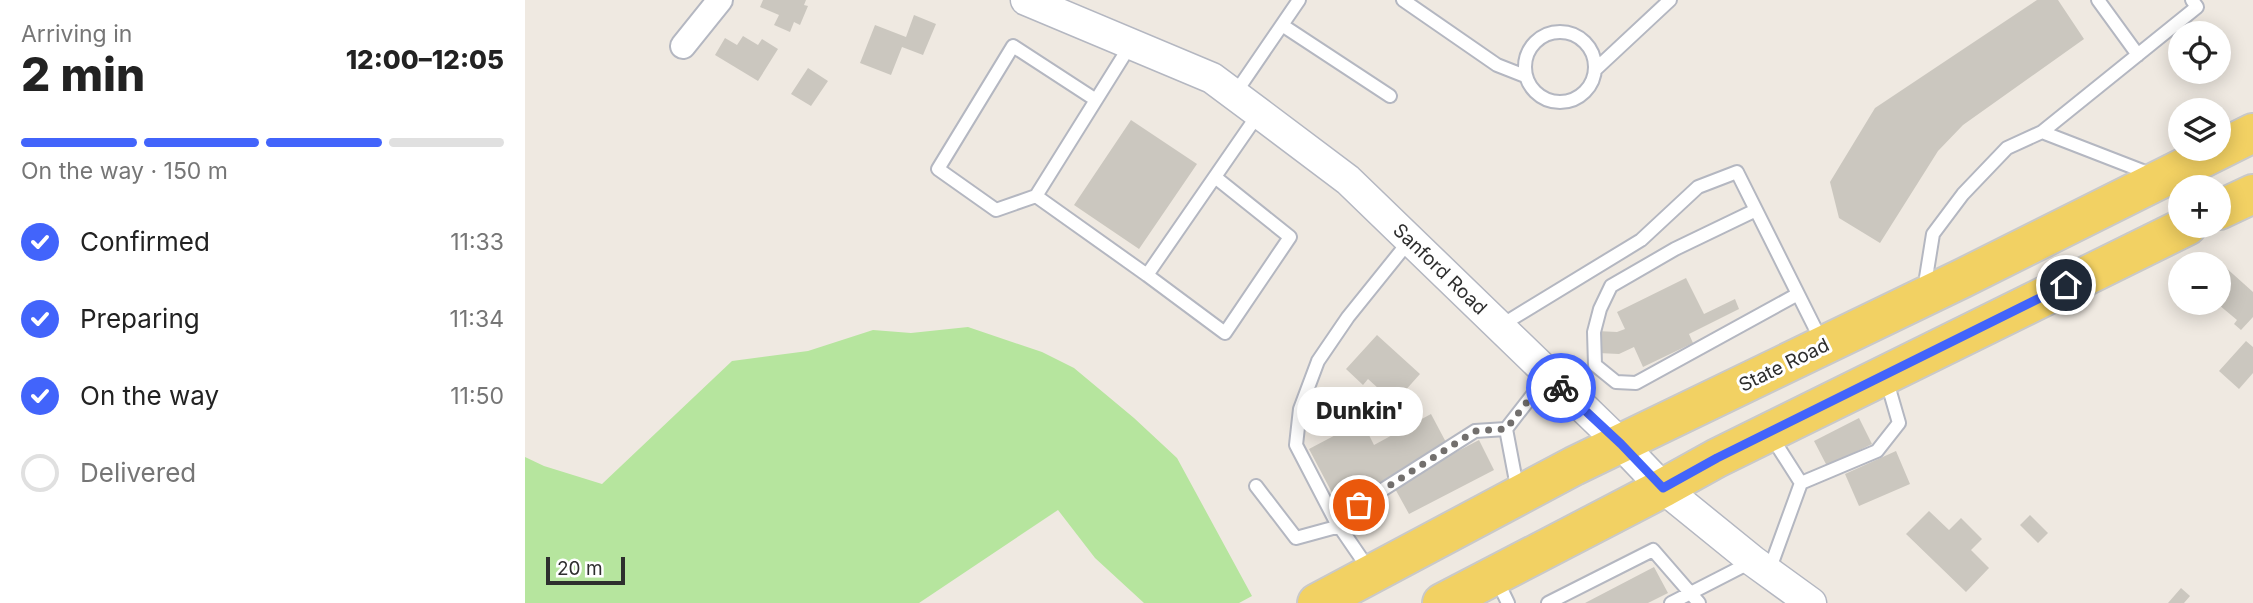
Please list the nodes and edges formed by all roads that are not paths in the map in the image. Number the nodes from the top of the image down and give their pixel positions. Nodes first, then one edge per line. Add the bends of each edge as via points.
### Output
1 (720, 0) edge
2 (1025, 0) edge
3 (1299, 0) edge
4 (1403, 0) edge
5 (1670, 0) edge
6 (2098, 0) edge
7 (2192, 0) edge
8 (1282, 25) junction
9 (1131, 44) junction
10 (683, 46) dead end
11 (2138, 55) junction
12 (1596, 69) junction
13 (1525, 76) junction
14 (1234, 95) junction
15 (1389, 96) dead end
16 (1096, 100) junction
17 (1259, 113) junction
18 (2042, 132) junction
19 (2253, 133) edge
20 (1215, 177) junction
21 (2162, 178) junction
22 (2253, 194) edge
23 (1036, 196) junction
24 (2231, 204) edge
25 (1756, 210) junction
26 (2168, 235) edge
27 (1410, 240) junction
28 (1147, 275) junction
29 (1798, 294) junction
30 (1924, 297) junction
31 (1499, 327) junction
32 (1824, 345) junction
33 (1548, 375) junction
34 (1885, 375) junction
35 (1506, 429) junction
36 (1769, 432) junction
37 (1621, 444) junction
38 (1801, 483) junction
39 (1256, 486) dead end
40 (1663, 488) junction
41 (1519, 496) junction
42 (1337, 523) junction
43 (1761, 567) junction
44 (1371, 574) junction
45 (1501, 589) edge
46 (1695, 598) edge
47 (1317, 603) edge
48 (1442, 603) edge
49 (1548, 603) edge
50 (1671, 603) edge
51 (1811, 603) edge

1 - 10 street
2 - 9 street, Sanford Road
3 - 8 lane
4 - 13 lane via 1497,65
5 - 12 lane
6 - 11 lane
7 - 11 lane via 2196,7
8 - 14 lane
8 - 15 lane
9 - 14 street, Sanford Road via 1212,78
9 - 16 lane
11 - 18 lane
12 - 13 lane via 1590,88 1574,101 1553,103 1536,94
12 - 13 lane via 1592,49 1577,36 1557,32 1538,39 1532,47 1526,56
14 - 17 street, Sanford Road
16 - 23 lane
16 - 23 lane via 1013,46 938,169 996,209
17 - 20 lane
17 - 27 street, Sanford Road via 1348,180
18 - 21 lane
18 - 30 lane via 2007,148 1933,234
19 - 21 main road, State Road
20 - 28 lane
20 - 28 lane via 1290,237 1225,333
21 - 30 main road, State Road
22 - 24 main road
23 - 28 lane
25 - 29 lane
25 - 29 lane via 1611,286 1594,332 1595,365 1616,382 1636,383
25 - 31 lane via 1737,172 1698,187 1641,240
26 - 34 main road
27 - 31 street, Sanford Road
27 - 42 lane via 1347,317 1318,361 1300,409 1296,445
29 - 32 lane
30 - 32 main road, State Road
31 - 33 street, Sanford Road
32 - 37 main road, State Road
33 - 35 lane
33 - 37 street, Sanford Road
34 - 36 main road
34 - 38 lane via 1899,423 1877,451
35 - 41 lane
35 - 42 lane via 1475,431
36 - 38 lane
36 - 40 main road
37 - 40 street, Sanford Road
37 - 41 main road, State Road
38 - 43 lane
39 - 42 lane via 1296,538
40 - 43 street, Sanford Road
40 - 45 main road
41 - 44 main road, State Road
42 - 44 lane
43 - 46 lane
43 - 51 street, Sanford Road
44 - 47 main road, State Road
45 - 48 main road
46 - 49 lane via 1653,550
46 - 50 lane

